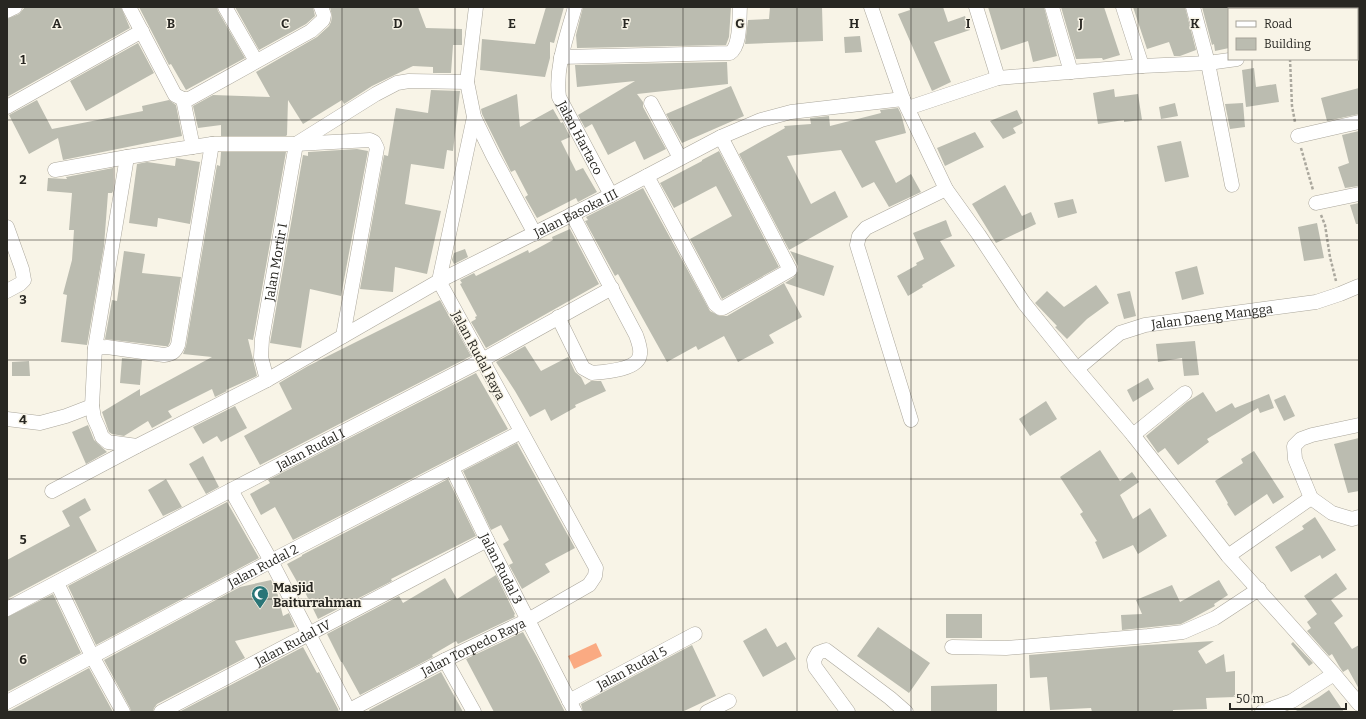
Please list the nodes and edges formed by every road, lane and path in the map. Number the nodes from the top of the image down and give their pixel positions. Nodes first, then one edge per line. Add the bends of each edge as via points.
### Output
1 (15, 7) edge
2 (129, 7) edge
3 (225, 7) edge
4 (321, 7) edge
5 (476, 7) edge
6 (576, 7) edge
7 (740, 7) edge
8 (871, 7) edge
9 (976, 7) edge
10 (1052, 7) edge
11 (1123, 7) edge
12 (1193, 7) edge
13 (7, 11) edge
14 (142, 31) junction
15 (561, 57) junction
16 (1230, 60) edge
17 (256, 61) junction
18 (1208, 63) junction
19 (1142, 66) junction
20 (1071, 72) junction
21 (467, 77) junction
22 (998, 78) junction
23 (183, 99) junction
24 (651, 103) dead end
25 (905, 104) junction
26 (7, 107) edge
27 (474, 117) junction
28 (1359, 122) edge
29 (1298, 136) dead end
30 (721, 137) junction
31 (212, 144) junction
32 (296, 144) junction
33 (193, 147) junction
34 (128, 157) junction
35 (680, 158) junction
36 (55, 170) dead end
37 (647, 176) junction
38 (1232, 185) dead end
39 (946, 190) junction
40 (1359, 194) edge
41 (611, 195) junction
42 (1316, 203) joint
43 (572, 214) junction
44 (7, 227) edge
45 (535, 234) junction
46 (440, 281) junction
47 (1359, 286) edge
48 (612, 288) junction
49 (7, 291) edge
50 (1340, 294) junction
51 (558, 317) junction
52 (343, 336) junction
53 (95, 348) junction
54 (482, 360) junction
55 (1077, 369) junction
56 (267, 380) junction
57 (1185, 393) dead end
58 (92, 406) junction
59 (7, 419) edge
60 (911, 420) dead end
61 (1359, 425) edge
62 (522, 432) junction
63 (1133, 435) junction
64 (137, 446) junction
65 (452, 468) junction
66 (232, 490) junction
67 (52, 491) dead end
68 (1312, 498) junction
69 (1359, 517) edge
70 (487, 540) junction
71 (1228, 556) junction
72 (271, 561) junction
73 (595, 576) joint
74 (57, 583) junction
75 (1258, 589) junction
76 (7, 609) edge
77 (528, 620) junction
78 (309, 634) junction
79 (695, 634) dead end
80 (952, 647) dead end
81 (92, 656) junction
82 (446, 660) junction
83 (1334, 674) junction
84 (729, 701) dead end
85 (7, 702) edge
86 (1359, 704) edge
87 (572, 706) edge
88 (348, 711) edge
89 (123, 712) edge
90 (161, 712) edge
91 (474, 712) edge
92 (707, 712) edge
93 (848, 712) edge
94 (906, 712) edge
95 (1262, 712) edge

1 - 13 street
2 - 14 street
3 - 17 street
4 - 17 street via 324,15 319,25
5 - 21 street
6 - 15 street, Jalan Hartaco
7 - 15 street via 737,44 730,53
8 - 25 street
9 - 22 street
10 - 20 street
11 - 19 street
12 - 18 street
14 - 23 street via 175,95
14 - 26 street
15 - 41 street, Jalan Hartaco via 559,97
16 - 18 street, Jalan Basoka III
17 - 23 street via 189,99
18 - 19 street, Jalan Basoka III
18 - 38 street
19 - 20 street, Jalan Basoka III
20 - 22 street, Jalan Basoka III
21 - 27 street
21 - 32 street via 397,83
22 - 25 street, Jalan Basoka III
23 - 33 street
24 - 35 street
25 - 30 street, Jalan Basoka III via 791,112 761,120
25 - 39 street
27 - 45 street
27 - 46 street
28 - 29 street
30 - 35 street, Jalan Basoka III
30 - 37 street via 790,270 723,308 715,304
31 - 32 street
31 - 33 street
31 - 53 street via 175,351 164,355 107,347
32 - 52 street via 370,140 377,148
32 - 56 street, Jalan Mortir I via 262,339 261,357
33 - 34 street
34 - 36 street
34 - 53 street
35 - 37 street, Jalan Basoka III
37 - 41 street, Jalan Basoka III
39 - 55 street via 979,234 1024,303
39 - 60 street via 866,228 858,236 857,244
40 - 42 street
41 - 43 street, Jalan Basoka III
42 - 50 path via 1325,225
43 - 45 street, Jalan Basoka III
43 - 48 street
44 - 49 street via 24,280
45 - 46 street, Jalan Basoka III
46 - 52 street, Jalan Basoka III
46 - 54 street, Jalan Rudal Raya
47 - 50 street, Jalan Daeng Mangga
48 - 51 street, Jalan Rudal I
48 - 51 street via 636,335 640,354 632,364 618,370 588,372 583,368
50 - 55 street, Jalan Daeng Mangga via 1316,302 1145,326 1120,333
51 - 54 street, Jalan Rudal I
52 - 56 street, Jalan Basoka III
53 - 58 street
54 - 62 street, Jalan Rudal Raya
54 - 66 street, Jalan Rudal I
55 - 63 street
56 - 64 street, Jalan Basoka III
57 - 63 street
58 - 59 street via 40,422
58 - 64 street via 102,437 108,442
61 - 68 street via 1312,435 1301,439 1294,446 1295,460
62 - 65 street, Jalan Rudal 2
62 - 73 street, Jalan Rudal Raya via 596,568
63 - 71 street
64 - 67 street, Jalan Basoka III
65 - 70 street, Jalan Rudal 3
65 - 72 street, Jalan Rudal 2
66 - 72 street
66 - 74 street, Jalan Rudal I
68 - 69 street via 1332,513 1352,519
68 - 71 street
70 - 77 street, Jalan Rudal 3
70 - 78 street, Jalan Rudal IV
71 - 75 street
72 - 78 street
72 - 81 street, Jalan Rudal 2
73 - 77 street, Jalan Torpedo Raya via 589,585
74 - 76 street, Jalan Rudal I
74 - 81 street
75 - 80 street via 1215,618 1183,632 1006,648
75 - 83 street
77 - 82 street, Jalan Torpedo Raya
77 - 87 street, Jalan Rudal 3
78 - 88 street
78 - 90 street, Jalan Rudal IV
79 - 87 street, Jalan Rudal 5
81 - 85 street, Jalan Rudal 2
81 - 89 street
82 - 88 street, Jalan Torpedo Raya
82 - 91 street
83 - 86 street
83 - 95 street via 1292,701
84 - 92 street
93 - 94 street via 815,667 814,660 818,653 826,650

